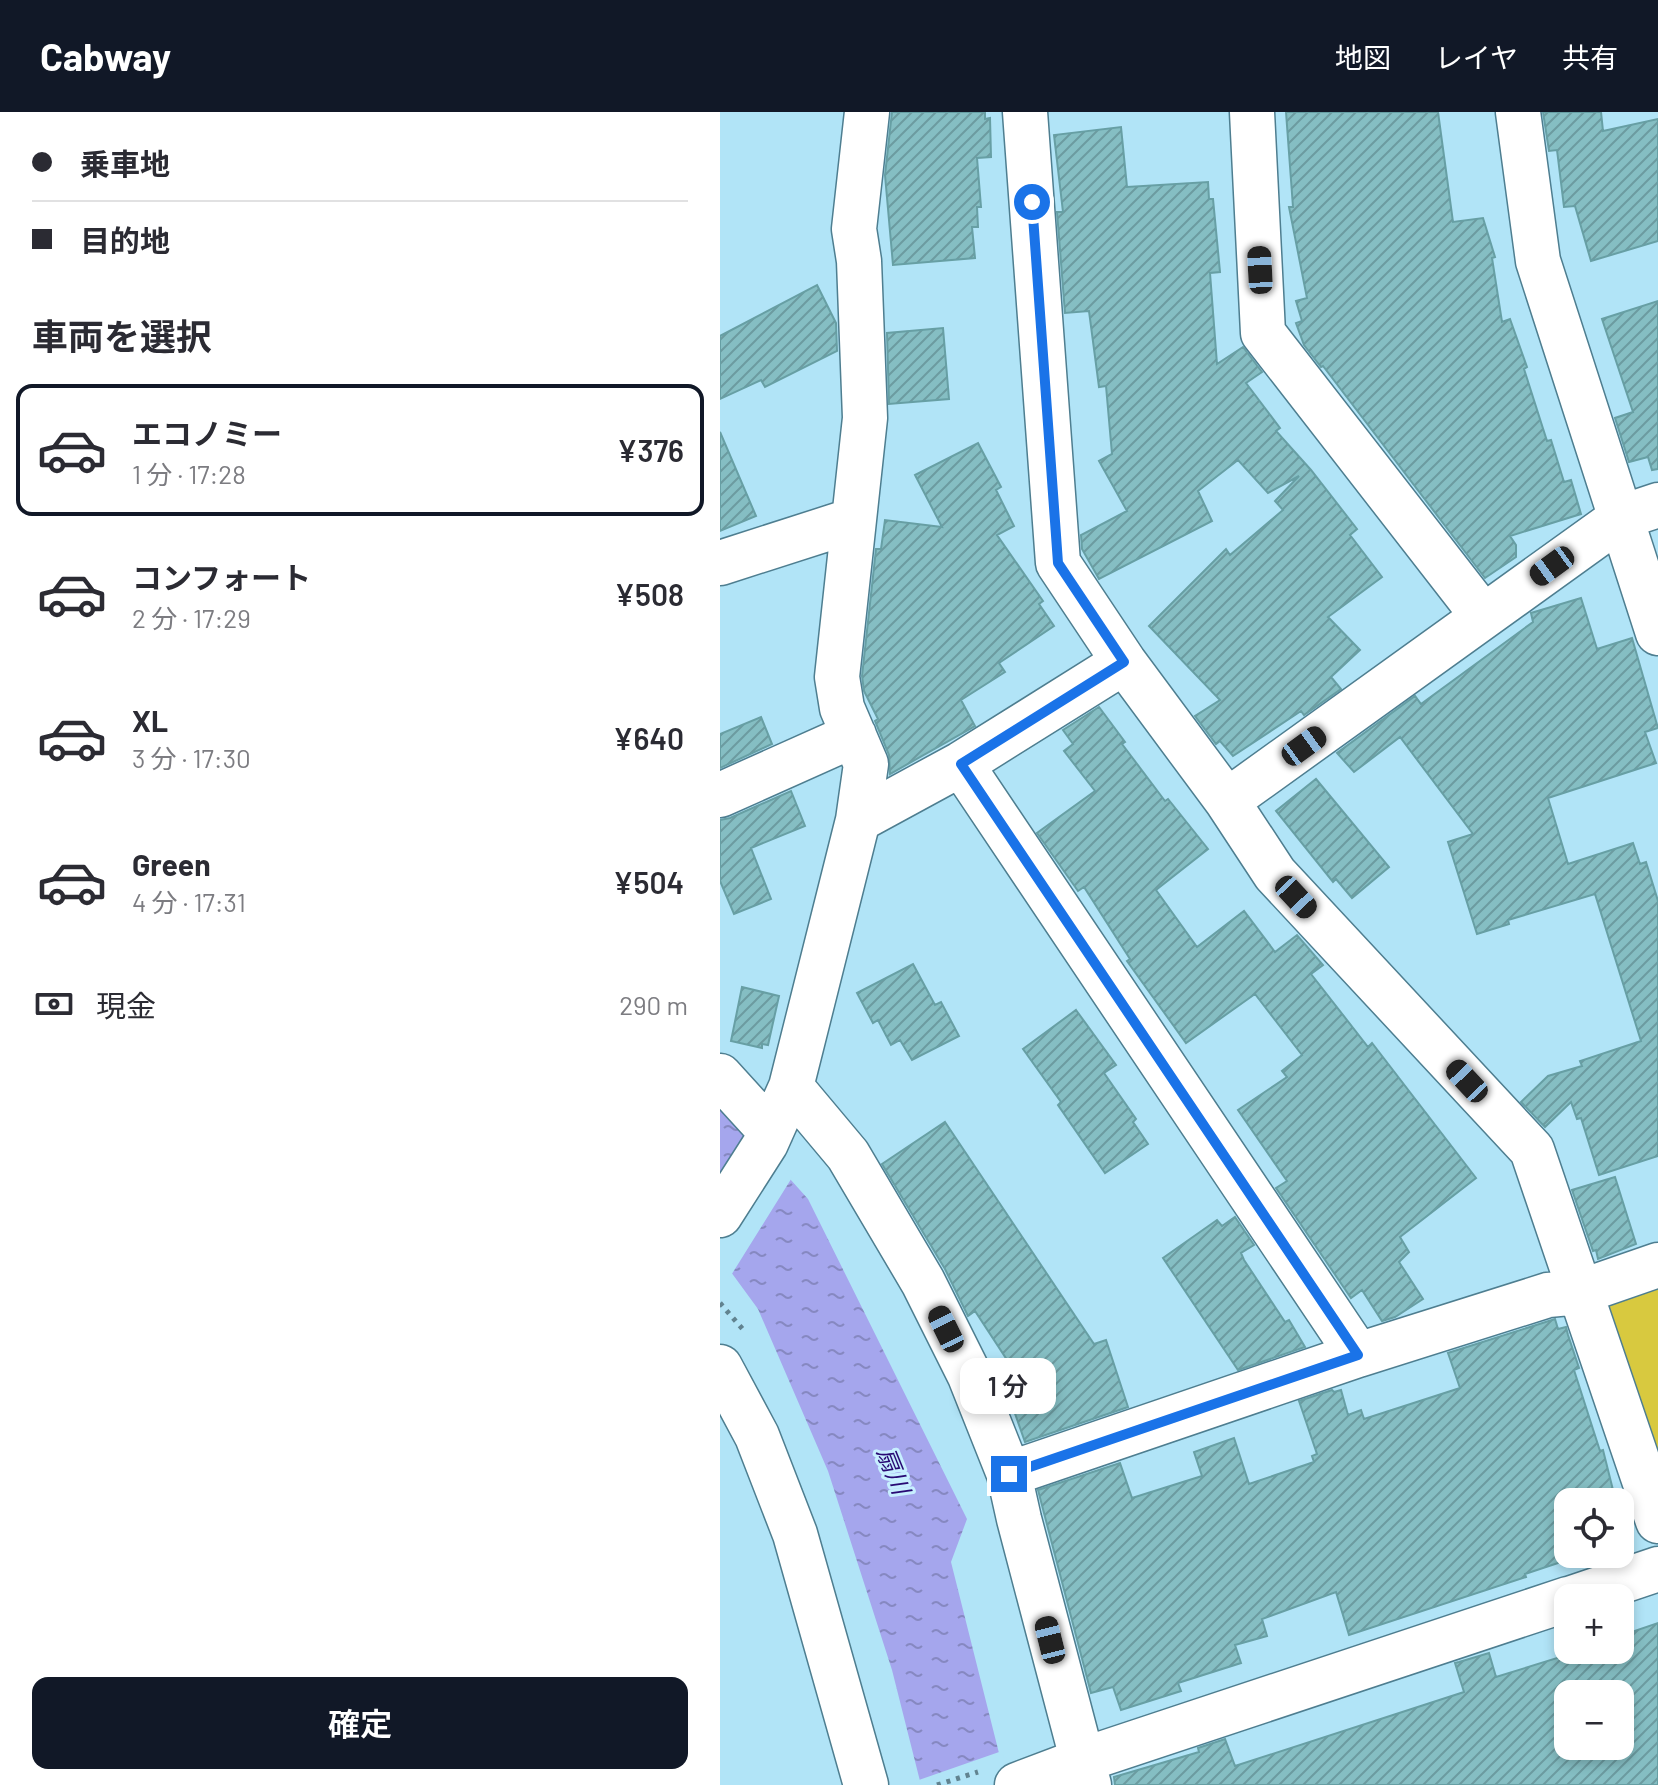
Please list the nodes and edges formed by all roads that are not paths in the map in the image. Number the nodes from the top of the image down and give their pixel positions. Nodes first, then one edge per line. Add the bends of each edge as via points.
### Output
1 (867, 112) edge
2 (1025, 112) edge
3 (1252, 112) edge
4 (1518, 112) edge
5 (1640, 511) edge
6 (854, 520) junction
7 (720, 563) edge
8 (1483, 616) junction
9 (1658, 633) edge
10 (1124, 662) junction
11 (854, 735) junction
12 (961, 764) junction
13 (720, 795) edge
14 (1227, 801) junction
15 (858, 820) junction
16 (720, 1076) edge
17 (791, 1087) junction
18 (768, 1138) junction
19 (720, 1215) edge
20 (1658, 1265) edge
21 (1580, 1292) junction
22 (1358, 1355) junction
23 (720, 1367) edge
24 (1009, 1474) junction
25 (1658, 1521) edge
26 (1658, 1569) edge
27 (1614, 1584) edge
28 (1554, 1605) edge
29 (1077, 1772) edge
30 (866, 1785) edge
31 (1017, 1785) edge

1 - 6 street via 854,229 865,418
2 - 10 street via 1058,563
3 - 8 street via 1263,333
4 - 5 street via 1538,261
5 - 8 street
5 - 9 street
6 - 7 street
6 - 11 street via 837,677
8 - 14 street
10 - 12 street
10 - 14 street
11 - 13 street
11 - 15 street via 866,764
12 - 15 street
12 - 22 street
14 - 21 street via 1275,874 1532,1150
15 - 17 street
16 - 18 street
17 - 18 street
17 - 24 street via 848,1155 923,1282 970,1376
18 - 19 street
20 - 21 street
21 - 22 street via 1548,1295
21 - 25 street
22 - 24 street
23 - 30 street via 757,1436 795,1534
24 - 29 street
26 - 27 street
28 - 29 street
29 - 31 street

